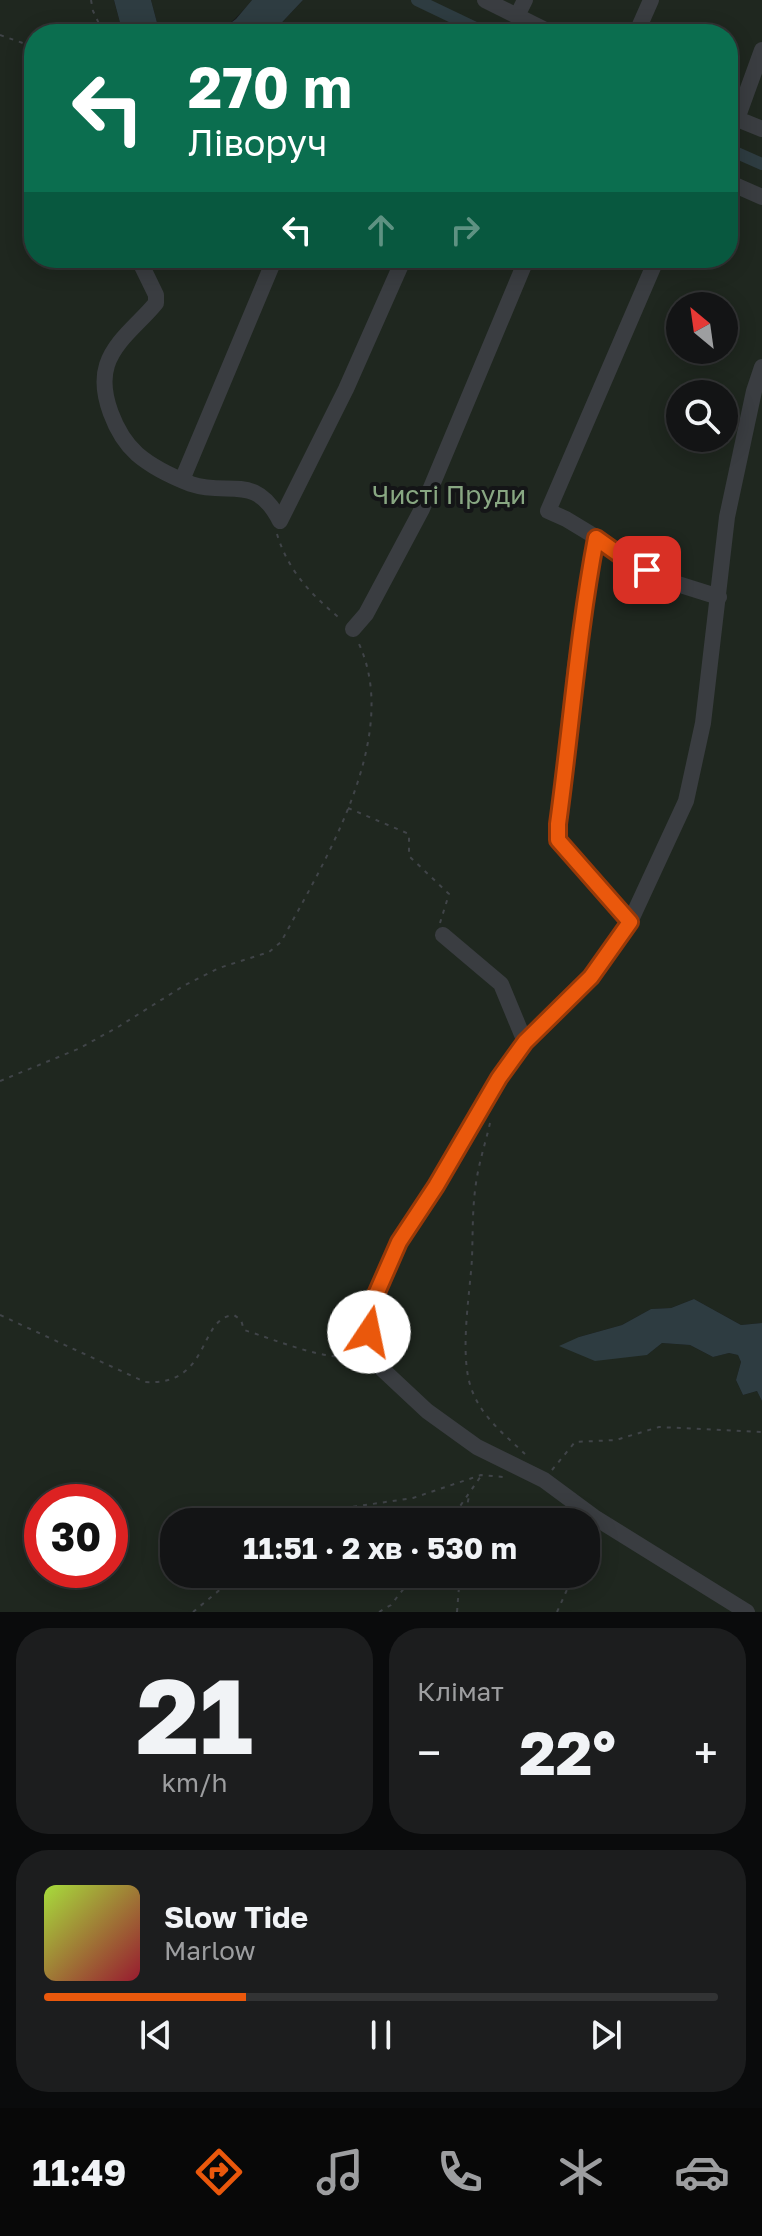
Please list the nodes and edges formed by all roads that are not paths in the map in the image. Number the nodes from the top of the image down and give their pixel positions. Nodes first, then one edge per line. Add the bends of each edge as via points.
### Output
1 (485, 0) edge
2 (525, 0) edge
3 (651, 0) edge
4 (517, 16) junction
5 (533, 24) edge
6 (640, 24) edge
7 (762, 50) edge
8 (738, 105) edge
9 (738, 119) edge
10 (762, 129) edge
11 (738, 186) edge
12 (762, 197) edge
13 (143, 268) edge
14 (271, 268) edge
15 (400, 268) edge
16 (523, 268) edge
17 (653, 268) edge
18 (762, 367) edge
19 (182, 480) junction
20 (596, 538) junction
21 (719, 597) junction
22 (353, 629) road end
23 (630, 922) junction
24 (443, 935) road end
25 (525, 1042) junction
26 (747, 1612) edge

1 - 4 street
2 - 4 street
3 - 6 street
4 - 5 street
7 - 8 street
9 - 10 street
11 - 12 street
13 - 19 street via 156,303 111,355 104,391 133,449
14 - 19 street
15 - 19 street via 280,521 274,509 246,488
16 - 22 street via 422,509
17 - 20 street via 548,511
18 - 21 street via 727,517
20 - 21 street via 668,581
20 - 23 street via 575,666 558,840
21 - 23 street via 703,723 686,801
23 - 25 street via 591,977
24 - 25 street via 501,984
25 - 26 street via 399,1242 374,1299 369,1332 381,1368 477,1447 544,1480

